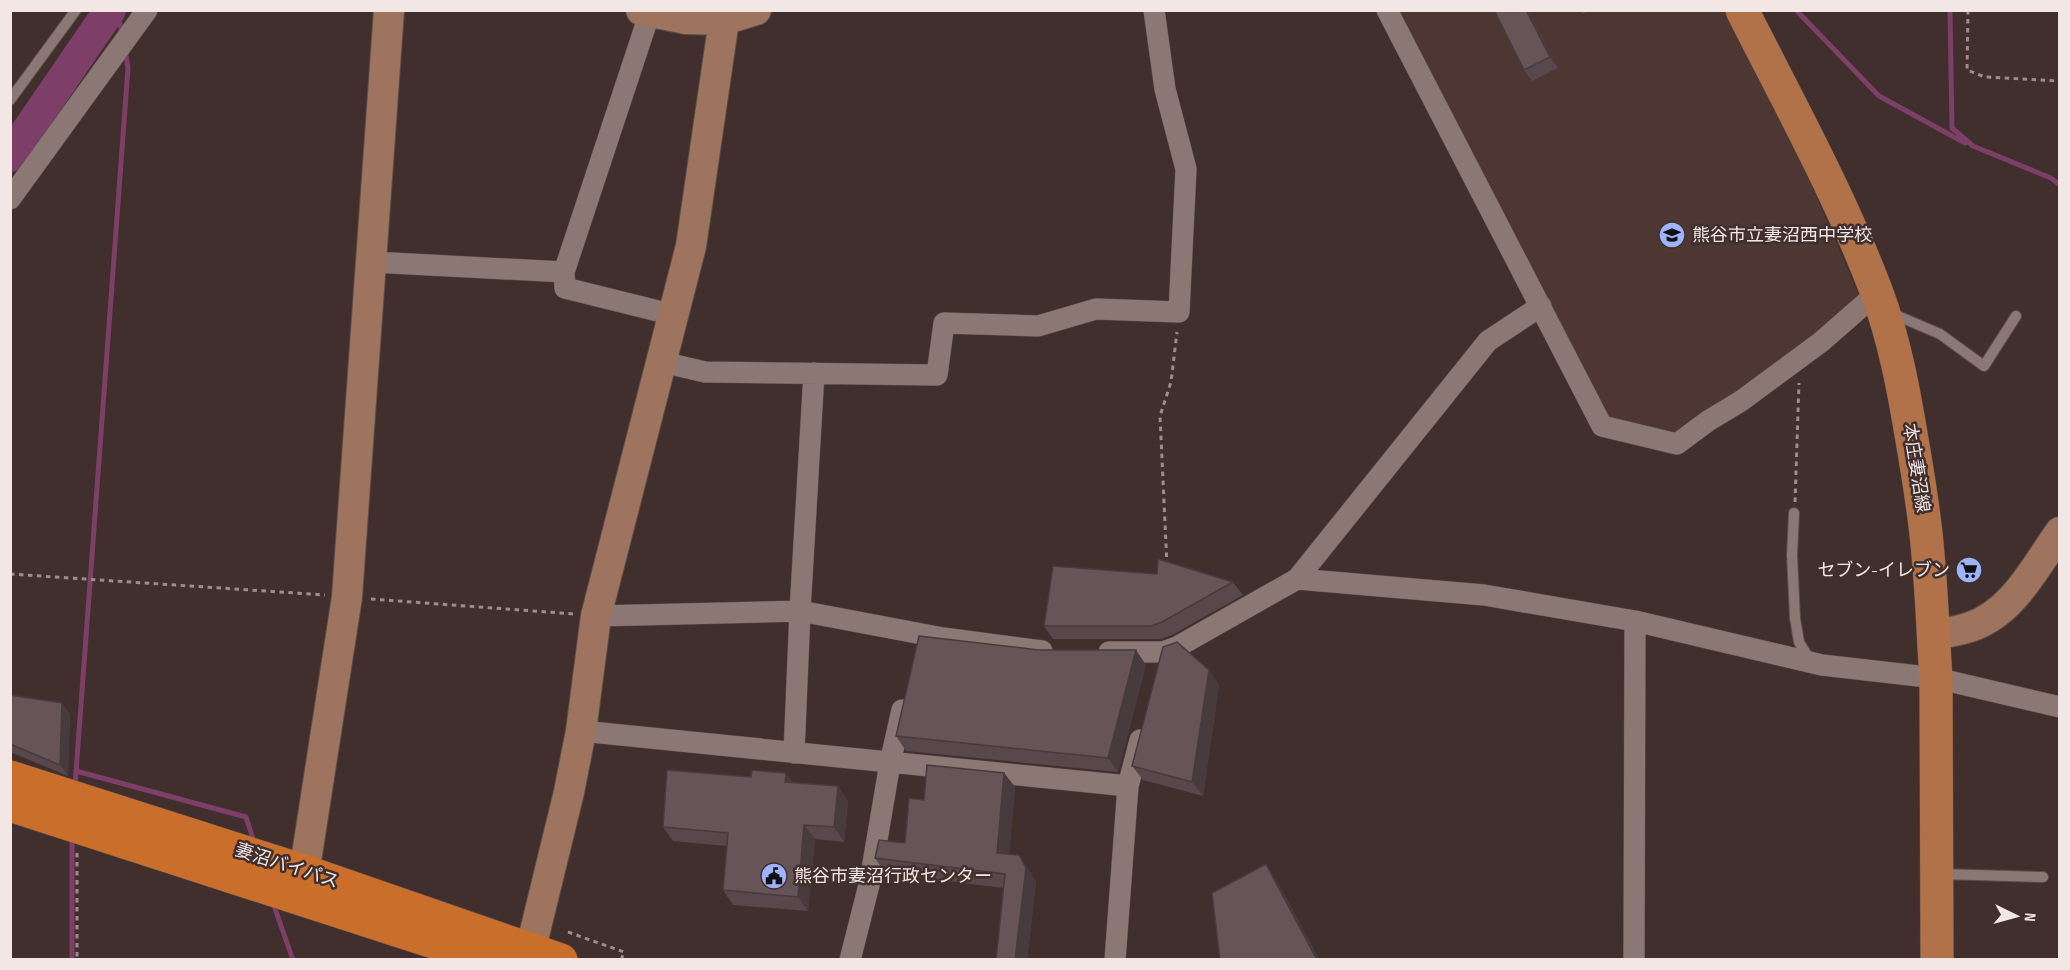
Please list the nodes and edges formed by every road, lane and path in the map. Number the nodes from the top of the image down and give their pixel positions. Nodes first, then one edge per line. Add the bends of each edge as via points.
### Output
1 (76, 10) edge
2 (147, 10) edge
3 (389, 10) edge
4 (756, 10) edge
5 (1154, 10) edge
6 (1387, 10) edge
7 (1742, 10) edge
8 (1968, 10) edge
9 (646, 11) edge
10 (725, 15) edge
11 (2060, 81) edge
12 (10, 100) edge
13 (10, 199) edge
14 (372, 262) junction
15 (564, 272) junction
16 (1879, 301) junction
17 (1541, 306) junction
18 (1179, 312) junction
19 (674, 315) junction
20 (2016, 316) dead end
21 (1800, 357) junction
22 (662, 362) junction
23 (814, 373) junction
24 (1794, 513) joint
25 (2060, 532) edge
26 (1167, 573) edge
27 (10, 574) edge
28 (1297, 579) junction
29 (347, 597) junction
30 (800, 611) junction
31 (596, 616) junction
32 (1635, 621) junction
33 (920, 634) junction
34 (1933, 635) junction
35 (1062, 652) edge
36 (1085, 652) edge
37 (1163, 652) junction
38 (915, 655) edge
39 (1812, 663) junction
40 (1158, 675) edge
41 (1936, 678) junction
42 (907, 687) edge
43 (2060, 707) edge
44 (1146, 719) edge
45 (581, 731) junction
46 (794, 753) junction
47 (890, 763) junction
48 (10, 777) edge
49 (1128, 786) junction
50 (10, 805) edge
51 (77, 842) dead end
52 (1937, 874) junction
53 (2043, 877) dead end
54 (302, 884) junction
55 (565, 946) edge
56 (530, 955) edge
57 (77, 960) edge
58 (489, 960) edge
59 (621, 960) edge
60 (850, 960) edge
61 (1115, 960) edge
62 (1634, 960) edge
63 (1937, 960) edge

1 - 12 lane
2 - 13 street
3 - 14 street
4 - 10 street
5 - 18 street via 1165,88 1186,169
6 - 17 street
7 - 16 main road, 本庄妻沼線 via 1840,206
8 - 11 path via 1967,70 1985,76
9 - 10 street via 686,19
9 - 15 street
10 - 19 street via 691,246
14 - 15 street
14 - 29 street
15 - 19 street via 565,288
16 - 20 lane via 1940,334 1984,366
16 - 21 street
16 - 34 main road, 本庄妻沼線 via 1903,388 1917,473
17 - 21 street via 1602,426 1677,444
17 - 28 street via 1488,341
18 - 23 street via 1096,309 1038,326 944,323 937,375
18 - 26 path via 1171,381 1160,416
19 - 22 street
21 - 24 path
22 - 23 street via 705,372
22 - 31 street
23 - 30 street
24 - 39 lane via 1795,618 1799,642
25 - 34 street via 2016,596 1995,616 1971,627
27 - 29 path
28 - 32 street via 1484,595
28 - 37 street
29 - 31 path
29 - 54 street
30 - 31 street
30 - 33 street
30 - 46 street
31 - 45 street
32 - 39 street
32 - 62 street
33 - 35 street
33 - 38 street
34 - 41 main road, 本庄妻沼線
36 - 37 street
37 - 40 street
39 - 41 street
41 - 43 street
41 - 52 main road, 本庄妻沼線
42 - 47 street
44 - 49 street
45 - 46 street
45 - 56 street
46 - 47 street
47 - 49 street
47 - 60 street via 870,881
48 - 54 highway, 妻沼バイパス
49 - 61 street
50 - 54 highway, 妻沼バイパス
51 - 57 path
52 - 53 lane
52 - 63 main road, 本庄妻沼線
54 - 56 highway, 妻沼バイパス
54 - 58 highway, 妻沼バイパス
55 - 56 highway, 妻沼バイパス
55 - 59 path via 624,952

